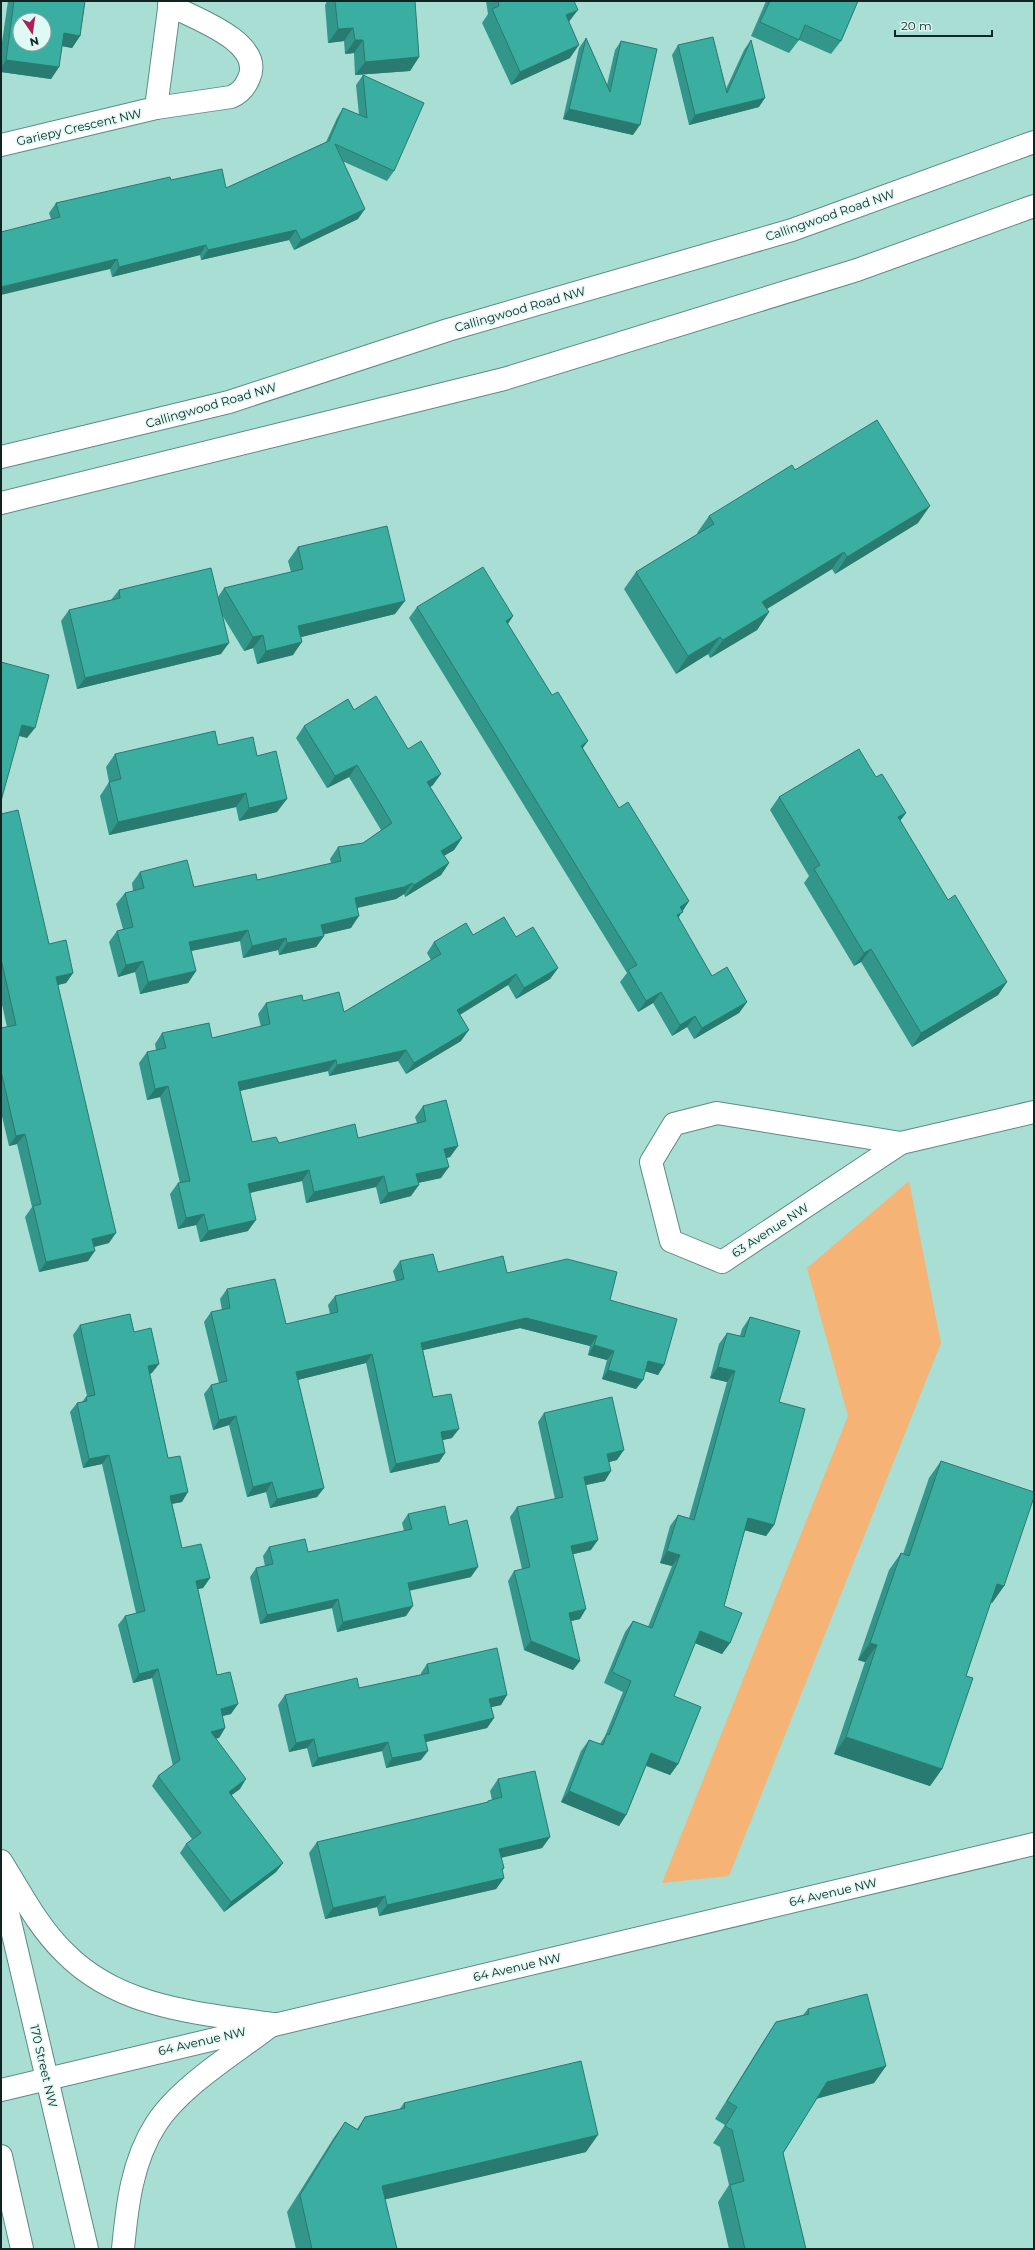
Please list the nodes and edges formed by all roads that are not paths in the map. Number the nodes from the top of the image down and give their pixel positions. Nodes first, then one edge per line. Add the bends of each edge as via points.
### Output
1 (169, 3) edge
2 (156, 108) junction
3 (1034, 142) edge
4 (1, 145) edge
5 (1034, 206) edge
6 (1, 457) edge
7 (3, 503) edge
8 (1034, 1112) edge
9 (901, 1143) junction
10 (1034, 1844) edge
11 (1, 1861) edge
12 (1, 1883) edge
13 (274, 2024) junction
14 (47, 2078) junction
15 (1, 2090) edge
16 (1, 2156) edge
17 (22, 2249) edge
18 (87, 2249) edge
19 (123, 2249) edge

1 - 2 main road, Gariepy Crescent NW
1 - 2 main road, Gariepy Crescent NW via 233,37 244,48 252,73 240,93 231,97
2 - 4 main road, Gariepy Crescent NW
3 - 6 main road, Callingwood Road NW via 792,230 448,330 229,402
5 - 7 main road via 857,270 504,379
8 - 9 main road, 63 Avenue NW
9 - 9 main road, 63 Avenue NW via 717,1112 674,1124 651,1162 671,1241 722,1262
10 - 13 main road, 64 Avenue NW
11 - 13 main road via 39,1922 65,1954 96,1978 131,1997 170,2009
12 - 14 main road, 170 Street NW
13 - 14 main road, 64 Avenue NW
13 - 19 main road via 183,2092 156,2124 138,2160 126,2213
14 - 15 main road, 64 Avenue NW
14 - 18 main road, 170 Street NW
16 - 17 main road

